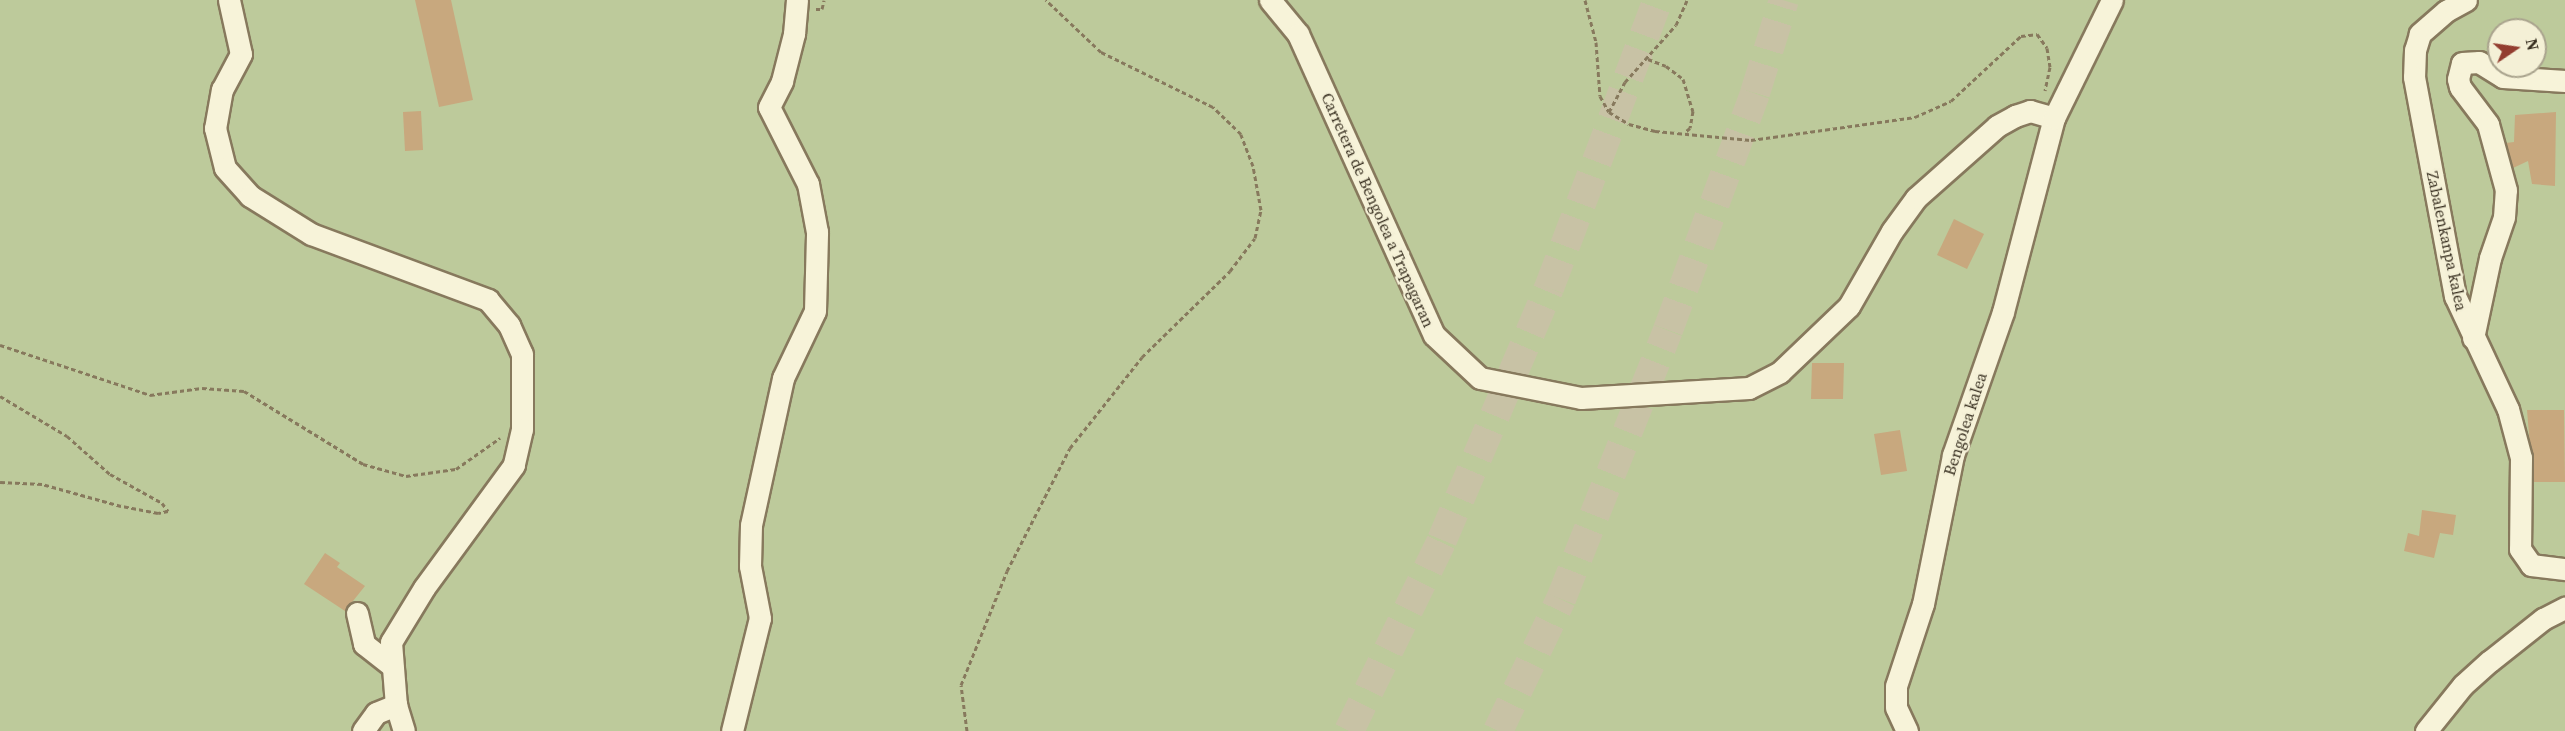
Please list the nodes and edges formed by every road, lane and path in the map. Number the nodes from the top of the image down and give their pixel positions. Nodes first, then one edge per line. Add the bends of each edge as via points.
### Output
1 (229, 0) edge
2 (797, 0) edge
3 (1046, 0) edge
4 (1270, 0) edge
5 (1585, 0) edge
6 (1687, 0) edge
7 (2112, 0) edge
8 (2466, 0) edge
9 (1648, 59) junction
10 (2565, 81) edge
11 (1609, 112) junction
12 (2054, 118) junction
13 (1685, 132) junction
14 (2473, 338) junction
15 (0, 345) edge
16 (0, 396) edge
17 (522, 429) junction
18 (0, 482) edge
19 (2565, 569) edge
20 (2565, 608) edge
21 (357, 613) dead end
22 (392, 666) junction
23 (396, 705) junction
24 (363, 731) edge
25 (404, 731) edge
26 (732, 731) edge
27 (967, 731) edge
28 (1907, 731) edge
29 (2426, 731) edge

1 - 17 street via 241,54 222,89 215,128 225,168 250,196 311,234 488,300 509,325 522,354
2 - 26 street via 794,34 782,81 769,107 808,184 817,232 815,311 783,378 750,525 750,566 760,618
3 - 27 path via 1101,52 1213,107 1241,134 1253,166 1261,210 1255,238 1230,271 1142,357 1070,448 1007,571 961,685
4 - 12 street, Carretera de Bengolea a Trapagaran via 1298,34 1434,335 1479,378 1581,399 1749,388 1780,372 1849,306 1916,198 1997,126 2030,111
5 - 11 path via 1596,42 1600,96
6 - 9 path via 1676,25
7 - 12 street
8 - 14 street, Zabalenkanpa kalea via 2446,11 2420,34 2415,50 2415,77 2455,296
9 - 11 path via 1625,82
9 - 13 path via 1683,79 1693,111 1690,128
10 - 14 street via 2503,77 2479,62 2462,63 2460,87 2488,124 2506,190 2504,217 2490,258
11 - 13 path via 1629,124
12 - 13 path via 2044,87 2050,67 2047,48 2037,34 2021,36 1951,101 1930,113 1782,138 1723,139
12 - 28 street, Bengolea kalea via 2003,312 1953,455 1923,604 1896,686 1896,707
14 - 19 street, Zabalenkanpa kalea via 2508,409 2521,458 2520,549 2531,565
15 - 17 path via 150,395 202,388 244,392 363,464 406,476 456,469 490,442
16 - 18 path via 67,436 110,474 162,503 168,511 158,513 121,506 42,484
17 - 22 street via 514,465 424,588 392,642
20 - 29 street via 2490,661 2463,685
21 - 22 street via 364,644
22 - 23 street
23 - 24 street via 376,713
23 - 25 street

